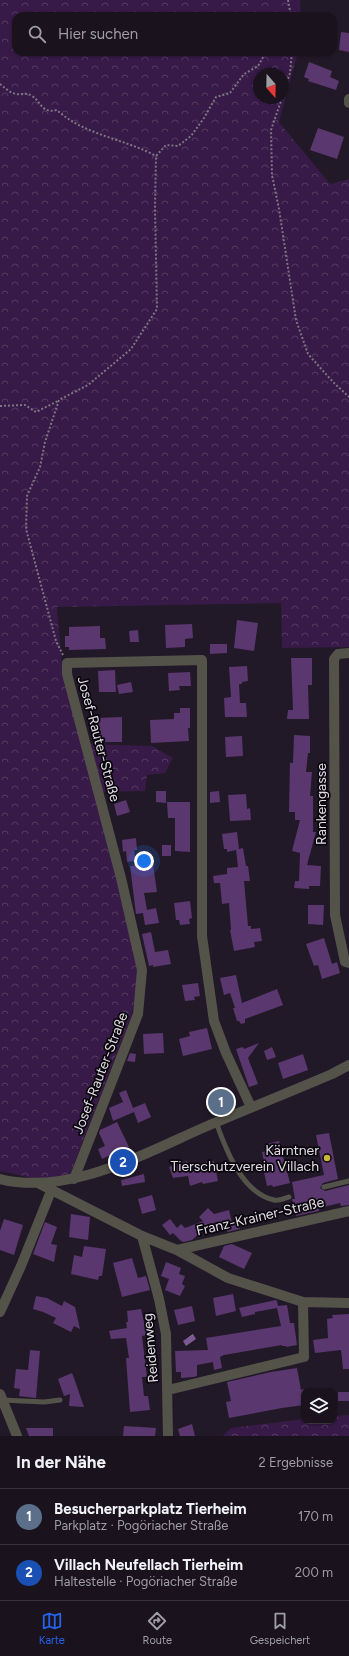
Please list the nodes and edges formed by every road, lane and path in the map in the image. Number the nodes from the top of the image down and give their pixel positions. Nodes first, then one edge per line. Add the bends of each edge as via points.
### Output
1 (288, 0) edge
2 (290, 12) edge
3 (264, 56) edge
4 (292, 56) edge
5 (289, 76) edge
6 (0, 84) edge
7 (349, 99) edge
8 (349, 103) edge
9 (280, 104) edge
10 (156, 156) junction
11 (349, 396) edge
12 (59, 400) junction
13 (0, 406) edge
14 (349, 653) edge
15 (67, 663) junction
16 (349, 963) edge
17 (349, 1065) edge
18 (232, 1096) dead end
19 (251, 1107) junction
20 (219, 1121) junction
21 (0, 1179) edge
22 (74, 1179) junction
23 (349, 1181) edge
24 (38, 1183) junction
25 (324, 1187) dead end
26 (51, 1191) junction
27 (289, 1197) dead end
28 (349, 1211) edge
29 (142, 1236) junction
30 (177, 1250) junction
31 (303, 1302) junction
32 (349, 1303) edge
33 (0, 1312) edge
34 (168, 1390) junction
35 (1, 1397) edge
36 (60, 1400) dead end
37 (17, 1436) edge
38 (168, 1436) edge

1 - 2 path
3 - 10 path via 258,66 244,74 230,93 216,97 191,136 178,146 166,146
4 - 5 path
6 - 10 path via 17,94 32,95 45,109 57,110 69,120
7 - 8 street
9 - 11 path via 271,130 272,175 296,320 308,354
10 - 12 path via 157,309 131,349 88,385
12 - 13 path via 36,412 25,405
12 - 15 path via 40,467 27,496 26,529 56,641
14 - 16 street, Rankengasse via 338,654 334,658 335,915 345,962
15 - 19 street, Josef-Rauter-Straße via 202,660 202,936 214,1021
15 - 22 street, Josef-Rauter-Straße via 67,674 121,878 142,970 138,1014
17 - 19 street
18 - 20 lane via 214,1104
19 - 20 street
20 - 22 street via 123,1162
20 - 27 lane via 237,1171 257,1193 275,1201
21 - 24 street via 9,1182
22 - 24 street
23 - 25 lane
24 - 26 street, Franz-Krainer-Straße
26 - 29 street, Franz-Krainer-Straße
26 - 33 street
28 - 30 street, Franz-Krainer-Straße
29 - 30 street, Franz-Krainer-Straße
29 - 34 street, Reidenweg via 166,1334
30 - 31 street, Franz-Krainer-Straße via 228,1278
31 - 32 street, Franz-Krainer-Straße
31 - 34 street via 304,1357
34 - 38 street, Reidenweg
35 - 36 lane via 44,1402
35 - 37 street

